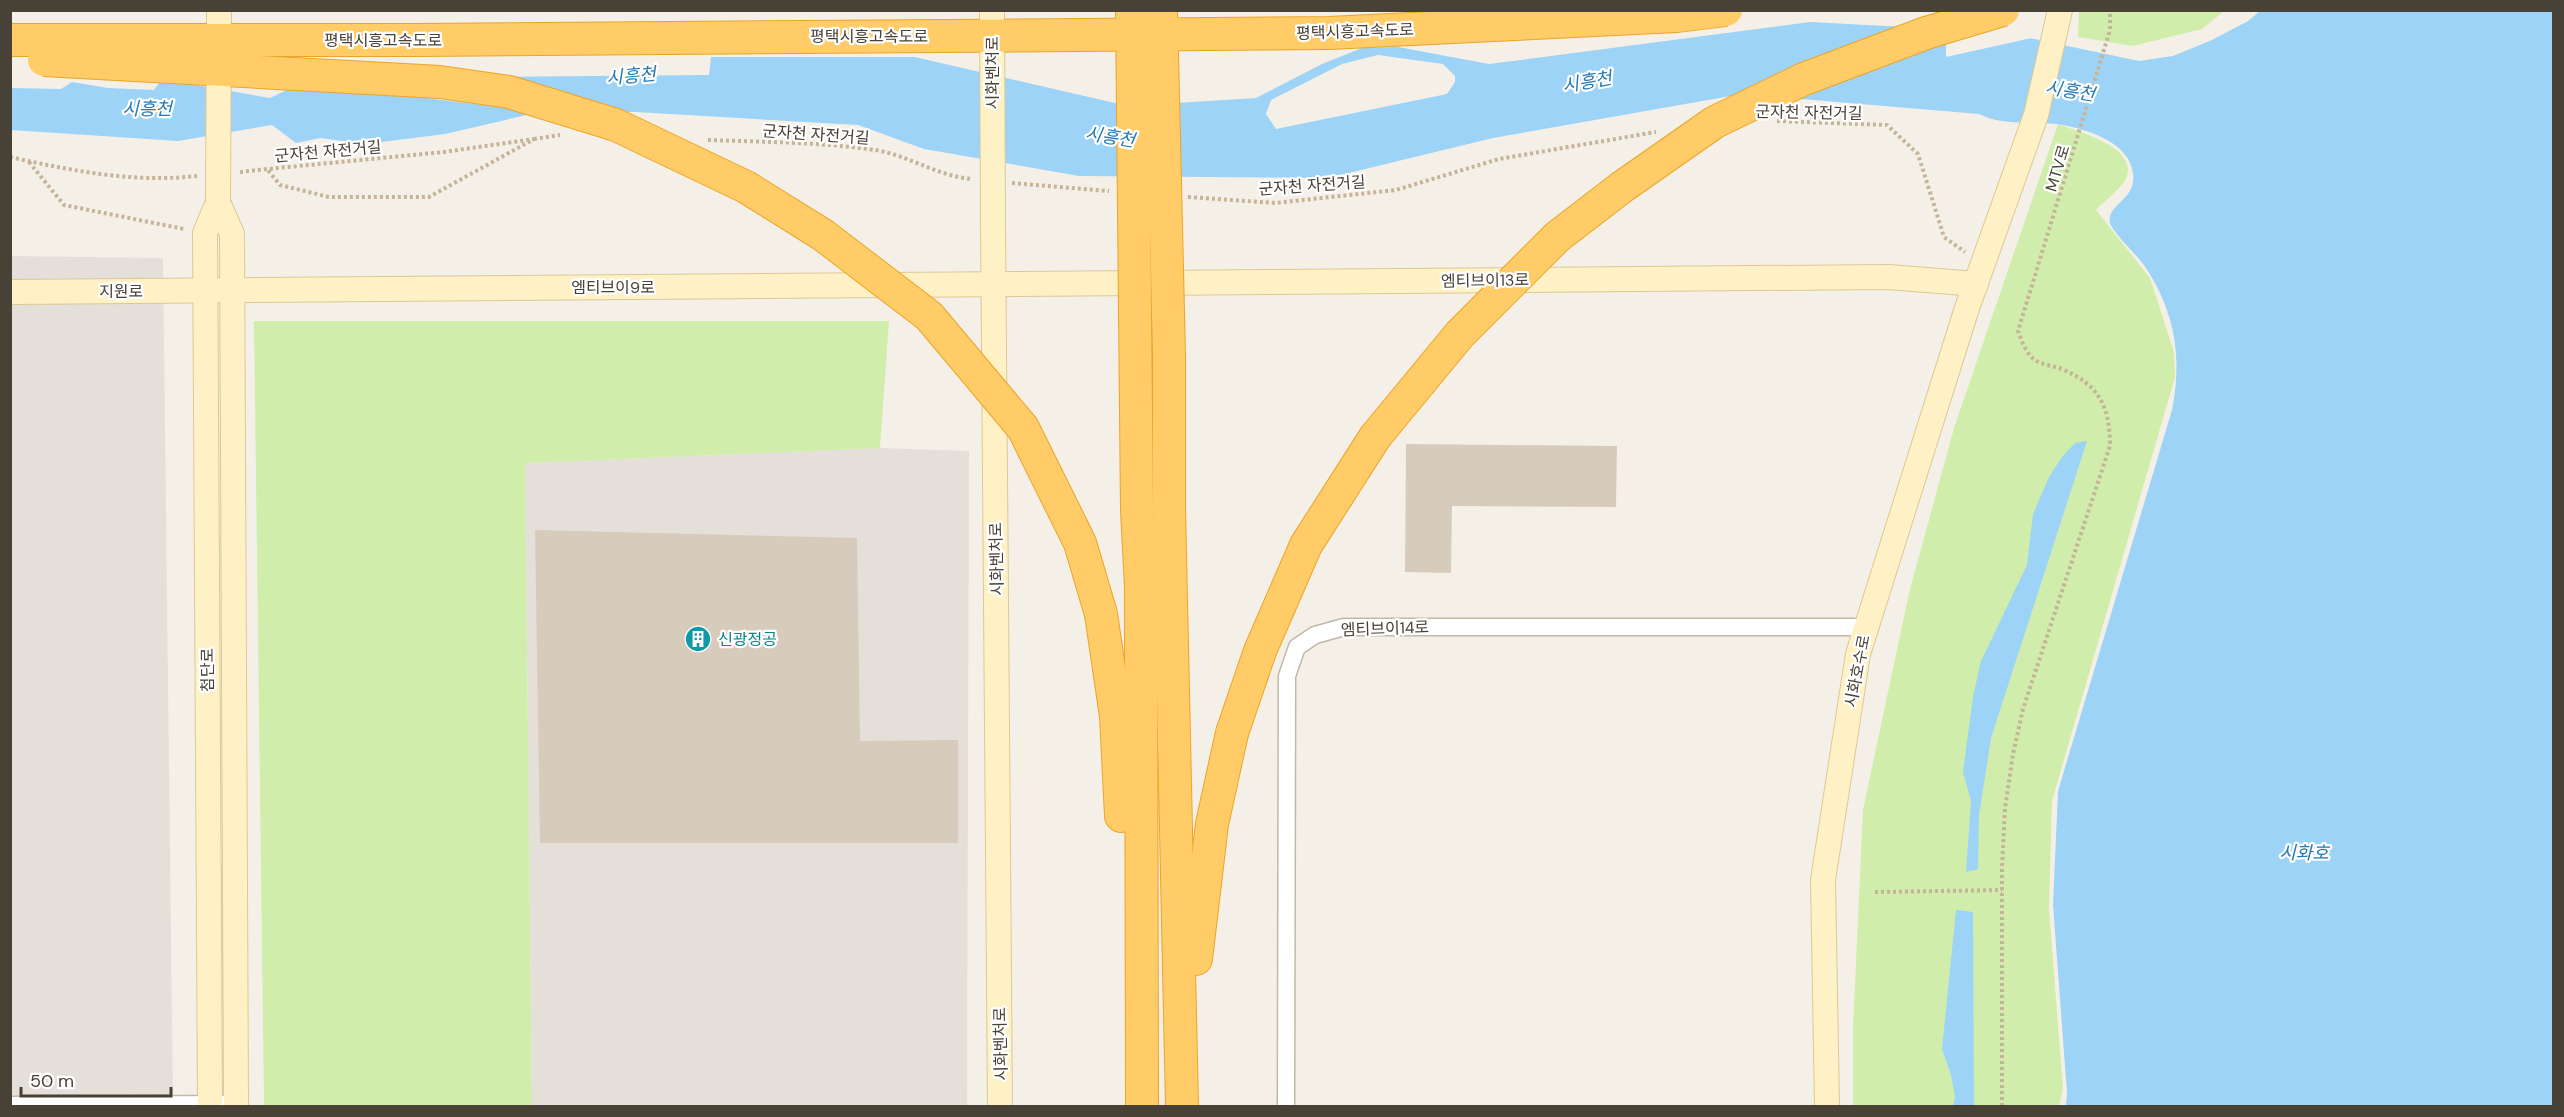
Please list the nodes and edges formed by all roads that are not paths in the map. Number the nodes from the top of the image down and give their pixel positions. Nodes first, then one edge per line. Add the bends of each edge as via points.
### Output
1 (219, 10) edge
2 (992, 10) edge
3 (1132, 10) edge
4 (1161, 10) edge
5 (1726, 10) edge
6 (2003, 10) edge
7 (2060, 10) edge
8 (10, 40) edge
9 (10, 57) edge
10 (218, 202) junction
11 (1976, 284) junction
12 (993, 285) junction
13 (232, 290) junction
14 (205, 291) junction
15 (10, 292) edge
16 (1866, 627) junction
17 (10, 1105) edge
18 (210, 1105) edge
19 (236, 1105) edge
20 (1000, 1107) edge
21 (1137, 1107) edge
22 (1142, 1107) edge
23 (1182, 1107) edge
24 (1191, 1107) edge
25 (1286, 1107) edge
26 (1827, 1107) edge

1 - 10 main road, bridge
2 - 12 main road, 시화벤처로, bridge
3 - 22 highway, bridge via 1141,587
4 - 23 highway, bridge
5 - 8 highway, 평택시흥고속도로, bridge via 1677,16 1329,33
6 - 24 highway, bridge via 1926,33 1804,79 1714,122 1557,237 1460,334 1375,437 1306,545 1260,651 1232,733 1212,824 1197,950
7 - 11 main road, 시화호수로 via 2036,115
9 - 21 highway, bridge via 440,82 509,92 616,125 746,187 823,235 929,316 1016,420 1043,466 1080,543 1101,614 1116,716
10 - 13 main road, 첨단로 via 232,234
10 - 14 main road, 첨단로 via 205,233
11 - 12 main road, 엠티브이13로 via 1877,277
11 - 16 main road, 시화호수로
12 - 13 main road, 엠티브이9로
12 - 20 main road, 시화벤처로
13 - 14 main road, 지원로
13 - 19 main road, 첨단로
14 - 15 main road, 지원로
14 - 18 main road, 첨단로
16 - 25 street, 엠티브이14로 via 1344,627 1315,635 1296,647 1287,676
16 - 26 main road, 시화호수로 via 1858,654 1823,880
17 - 18 street
18 - 19 street

